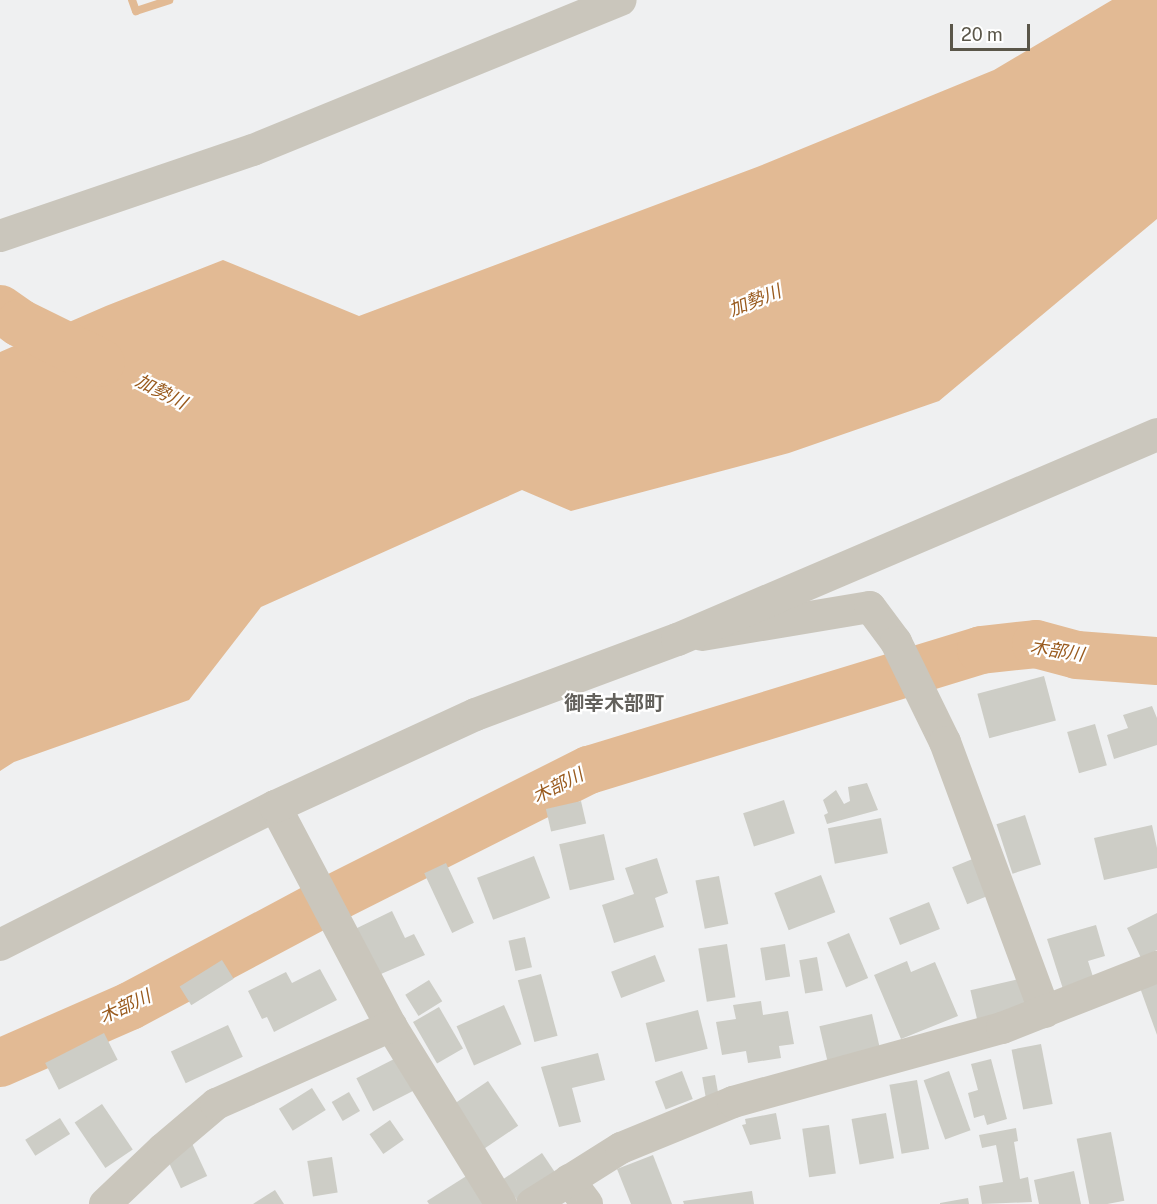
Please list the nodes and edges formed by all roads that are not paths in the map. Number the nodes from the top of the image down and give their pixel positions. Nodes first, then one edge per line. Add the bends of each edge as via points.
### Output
1 (621, 0) edge
2 (0, 236) edge
3 (1157, 434) edge
4 (677, 639) junction
5 (275, 806) junction
6 (0, 945) edge
7 (1157, 967) edge
8 (1045, 1012) junction
9 (391, 1026) junction
10 (578, 1192) edge
11 (105, 1204) edge
12 (501, 1204) edge
13 (532, 1204) edge

1 - 2 street via 253,150
3 - 4 street
4 - 5 street via 475,714
4 - 8 street via 870,607 896,642 945,742
5 - 6 street
5 - 9 street
7 - 8 street
8 - 10 street via 1002,1028 733,1102 621,1148
9 - 11 street via 216,1104
9 - 12 street
10 - 13 street

